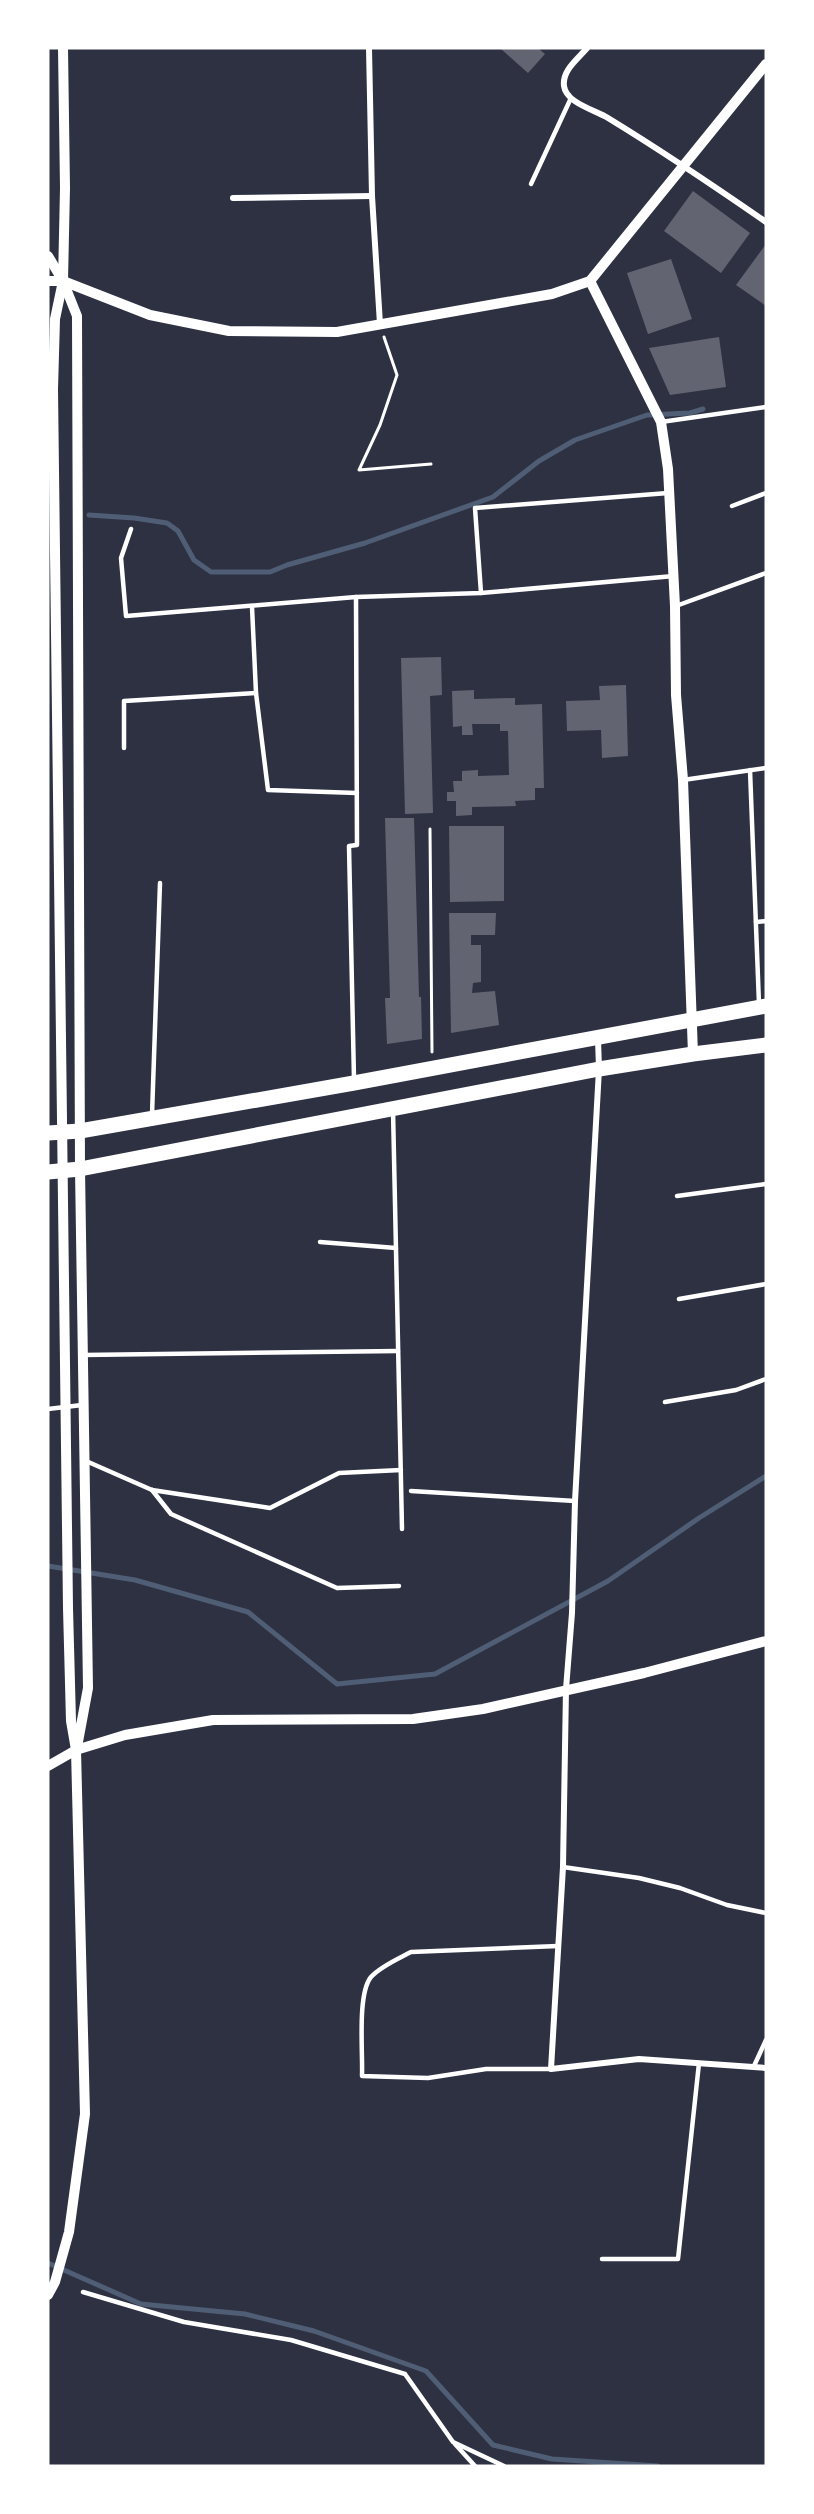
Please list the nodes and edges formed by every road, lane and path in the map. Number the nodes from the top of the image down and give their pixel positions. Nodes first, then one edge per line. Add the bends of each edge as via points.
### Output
1 (63, 48) edge
2 (369, 48) edge
3 (588, 48) edge
4 (766, 64) edge
5 (571, 98) junction
6 (683, 164) junction
7 (531, 184) dead end
8 (372, 196) junction
9 (233, 198) dead end
10 (766, 222) edge
11 (48, 256) edge
12 (48, 281) edge
13 (63, 281) junction
14 (590, 281) junction
15 (380, 324) junction
16 (766, 407) edge
17 (661, 423) junction
18 (431, 464) dead end
19 (670, 493) junction
20 (766, 493) edge
21 (732, 506) dead end
22 (131, 529) dead end
23 (766, 573) edge
24 (674, 576) junction
25 (481, 593) junction
26 (356, 597) junction
27 (675, 606) junction
28 (252, 607) junction
29 (256, 693) junction
30 (124, 748) dead end
31 (766, 768) edge
32 (750, 770) junction
33 (683, 780) junction
34 (357, 793) junction
35 (430, 829) dead end
36 (160, 883) dead end
37 (766, 921) edge
38 (756, 922) junction
39 (763, 1006) edge
40 (692, 1018) junction
41 (598, 1038) junction
42 (766, 1045) edge
43 (693, 1054) junction
44 (432, 1068) junction
45 (599, 1069) junction
46 (354, 1083) junction
47 (393, 1108) junction
48 (152, 1118) junction
49 (80, 1131) junction
50 (48, 1133) edge
51 (80, 1169) junction
52 (48, 1172) edge
53 (766, 1184) edge
54 (677, 1196) dead end
55 (320, 1242) dead end
56 (396, 1248) junction
57 (766, 1284) edge
58 (679, 1299) dead end
59 (398, 1351) junction
60 (83, 1355) junction
61 (766, 1379) edge
62 (665, 1401) dead end
63 (85, 1405) junction
64 (48, 1410) edge
65 (86, 1461) junction
66 (401, 1470) junction
67 (152, 1490) junction
68 (411, 1491) dead end
69 (575, 1501) junction
70 (402, 1529) dead end
71 (399, 1586) dead end
72 (766, 1641) edge
73 (566, 1689) junction
74 (76, 1750) junction
75 (48, 1766) edge
76 (563, 1867) junction
77 (766, 1913) edge
78 (558, 1946) junction
79 (766, 2040) edge
80 (699, 2063) junction
81 (754, 2066) junction
82 (766, 2068) edge
83 (550, 2069) junction
84 (602, 2259) dead end
85 (83, 2292) dead end
86 (48, 2295) edge
87 (453, 2442) junction
88 (475, 2466) edge
89 (504, 2466) edge

1 - 13 street
2 - 8 street
3 - 5 street via 566,73 564,88
4 - 6 street
5 - 6 street
5 - 7 lane
6 - 10 street
6 - 14 street
8 - 9 street
8 - 15 street
11 - 13 street
12 - 13 street
13 - 15 street via 150,315 229,330 338,332
13 - 49 street via 76,316
13 - 74 street via 55,319 53,389 71,1721
14 - 15 street via 552,294
14 - 17 street
15 - 18 path via 397,375 381,425 359,470
16 - 17 lane
17 - 19 street
19 - 24 street
19 - 25 lane via 475,508
20 - 21 lane
22 - 28 lane via 122,558 126,616
23 - 27 lane
24 - 25 lane
24 - 27 street
25 - 26 lane
26 - 28 lane
26 - 34 lane
27 - 33 street via 676,695
28 - 29 lane
29 - 30 lane via 124,701
29 - 34 lane via 268,790
31 - 32 lane
32 - 33 lane
32 - 38 lane
33 - 40 street
34 - 46 lane via 357,845 349,846
35 - 44 path
36 - 48 lane
37 - 38 lane
38 - 39 lane
39 - 40 main road
40 - 41 main road
40 - 43 street
41 - 44 main road
41 - 45 street
42 - 43 main road
43 - 45 main road
44 - 46 main road
45 - 47 main road
45 - 69 street
46 - 48 main road
47 - 51 main road
47 - 56 lane
48 - 49 main road
49 - 50 main road
49 - 51 street
51 - 52 main road
51 - 60 street
53 - 54 lane
55 - 56 lane
56 - 59 lane
57 - 58 lane
59 - 60 lane
59 - 66 lane
60 - 63 street
61 - 62 lane via 736,1390
63 - 64 lane
63 - 65 street
65 - 67 lane
65 - 74 street via 88,1688
66 - 67 lane via 339,1473 270,1508
66 - 70 lane
67 - 71 lane via 171,1514 337,1588
68 - 69 lane
69 - 73 street
72 - 73 street
73 - 74 street via 483,1709 413,1719 213,1720 125,1734
73 - 76 street
74 - 75 street
74 - 86 street via 85,2114 69,2232
76 - 77 lane via 639,1878
76 - 78 street
78 - 83 street
78 - 83 lane via 411,1952 370,1978 363,1997 362,2076 428,2078 486,2069
79 - 81 lane
80 - 81 street
80 - 83 street via 639,2059
80 - 84 lane via 678,2259
81 - 82 street
85 - 87 lane via 184,2322 291,2340 405,2374
87 - 88 lane
87 - 89 lane

